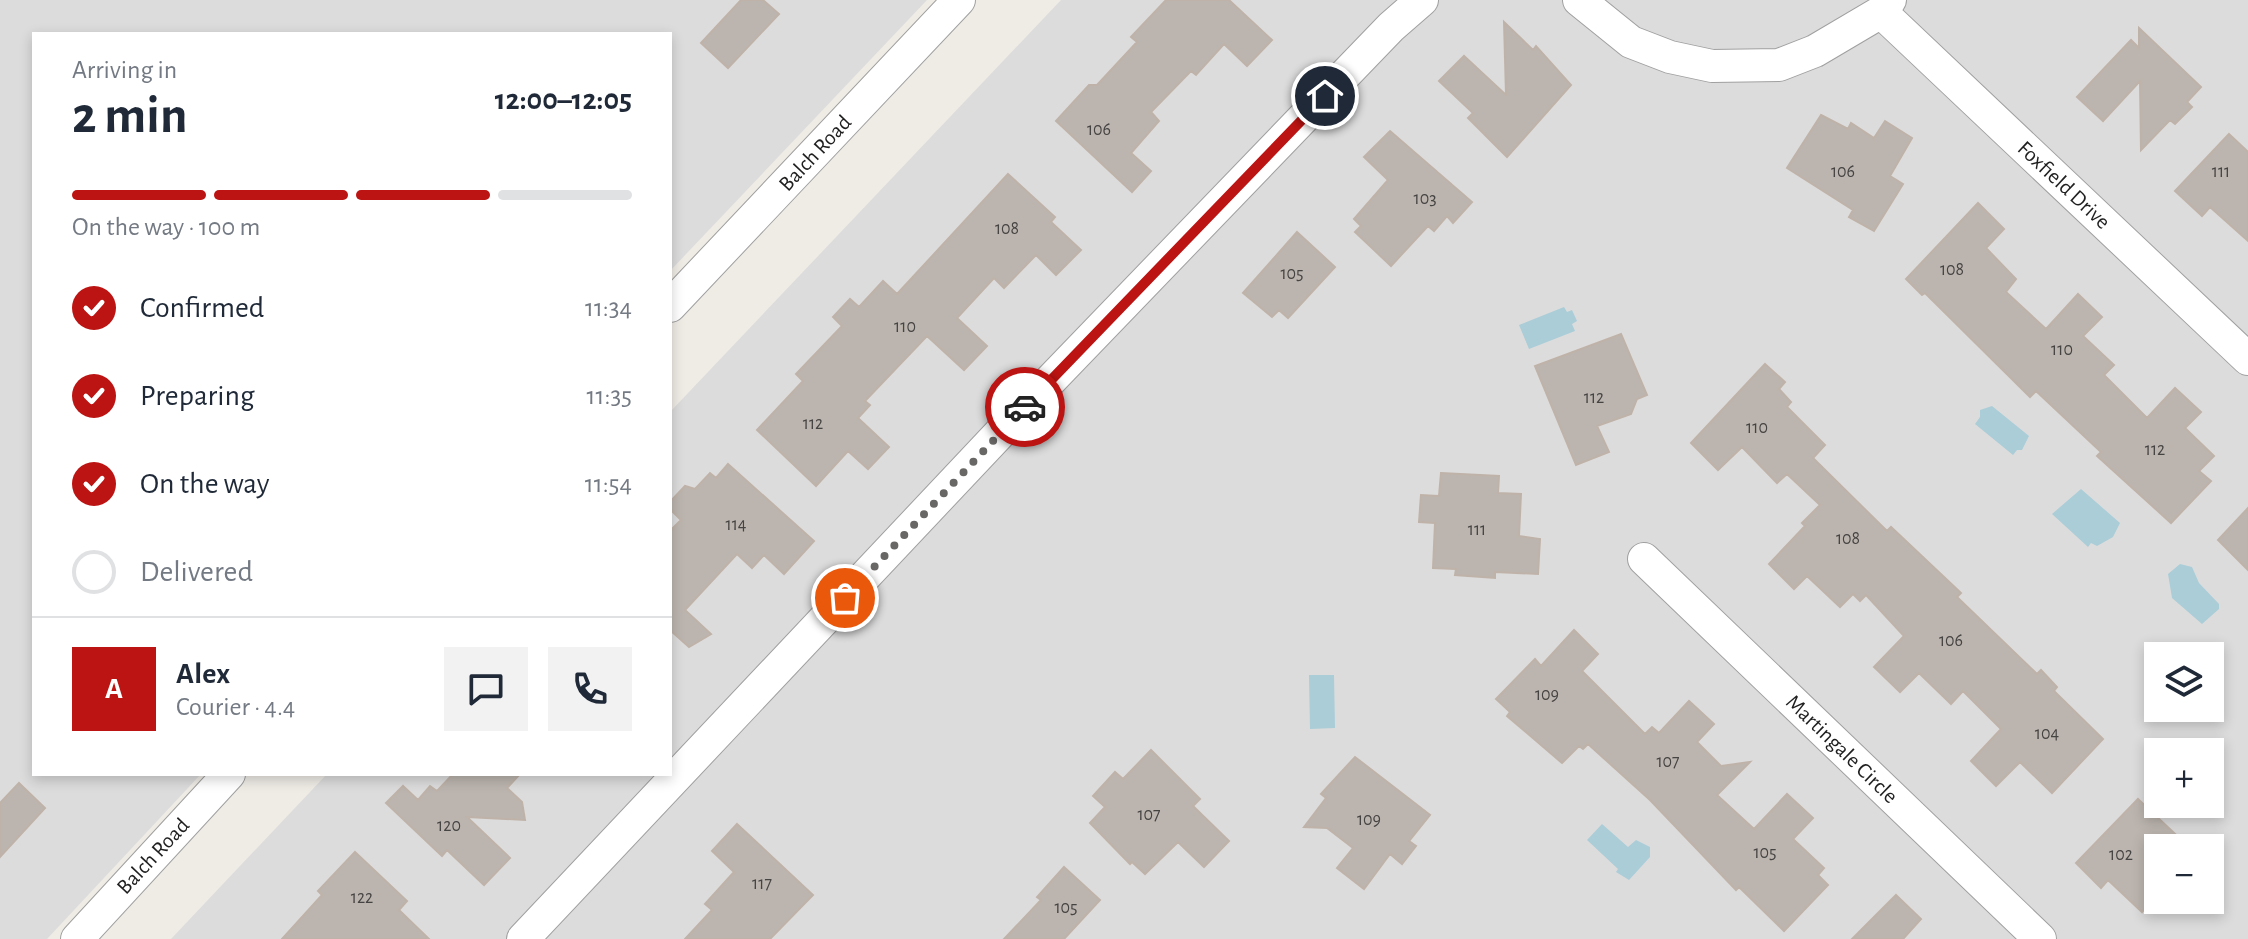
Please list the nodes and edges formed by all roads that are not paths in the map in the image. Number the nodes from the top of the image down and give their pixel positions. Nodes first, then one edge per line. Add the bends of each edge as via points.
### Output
1 (959, 0) edge
2 (1422, 0) edge
3 (1579, 0) edge
4 (1885, 6) edge
5 (672, 304) edge
6 (2248, 359) edge
7 (1644, 559) dead end
8 (227, 776) edge
9 (77, 939) edge
10 (523, 939) edge
11 (2040, 939) edge

1 - 5 street, Balch Road
2 - 10 street via 1016,416
3 - 4 street via 1631,42 1712,66 1779,65 1815,51
4 - 6 street, Foxfield Drive
7 - 11 street, Martingale Circle
8 - 9 street, Balch Road

